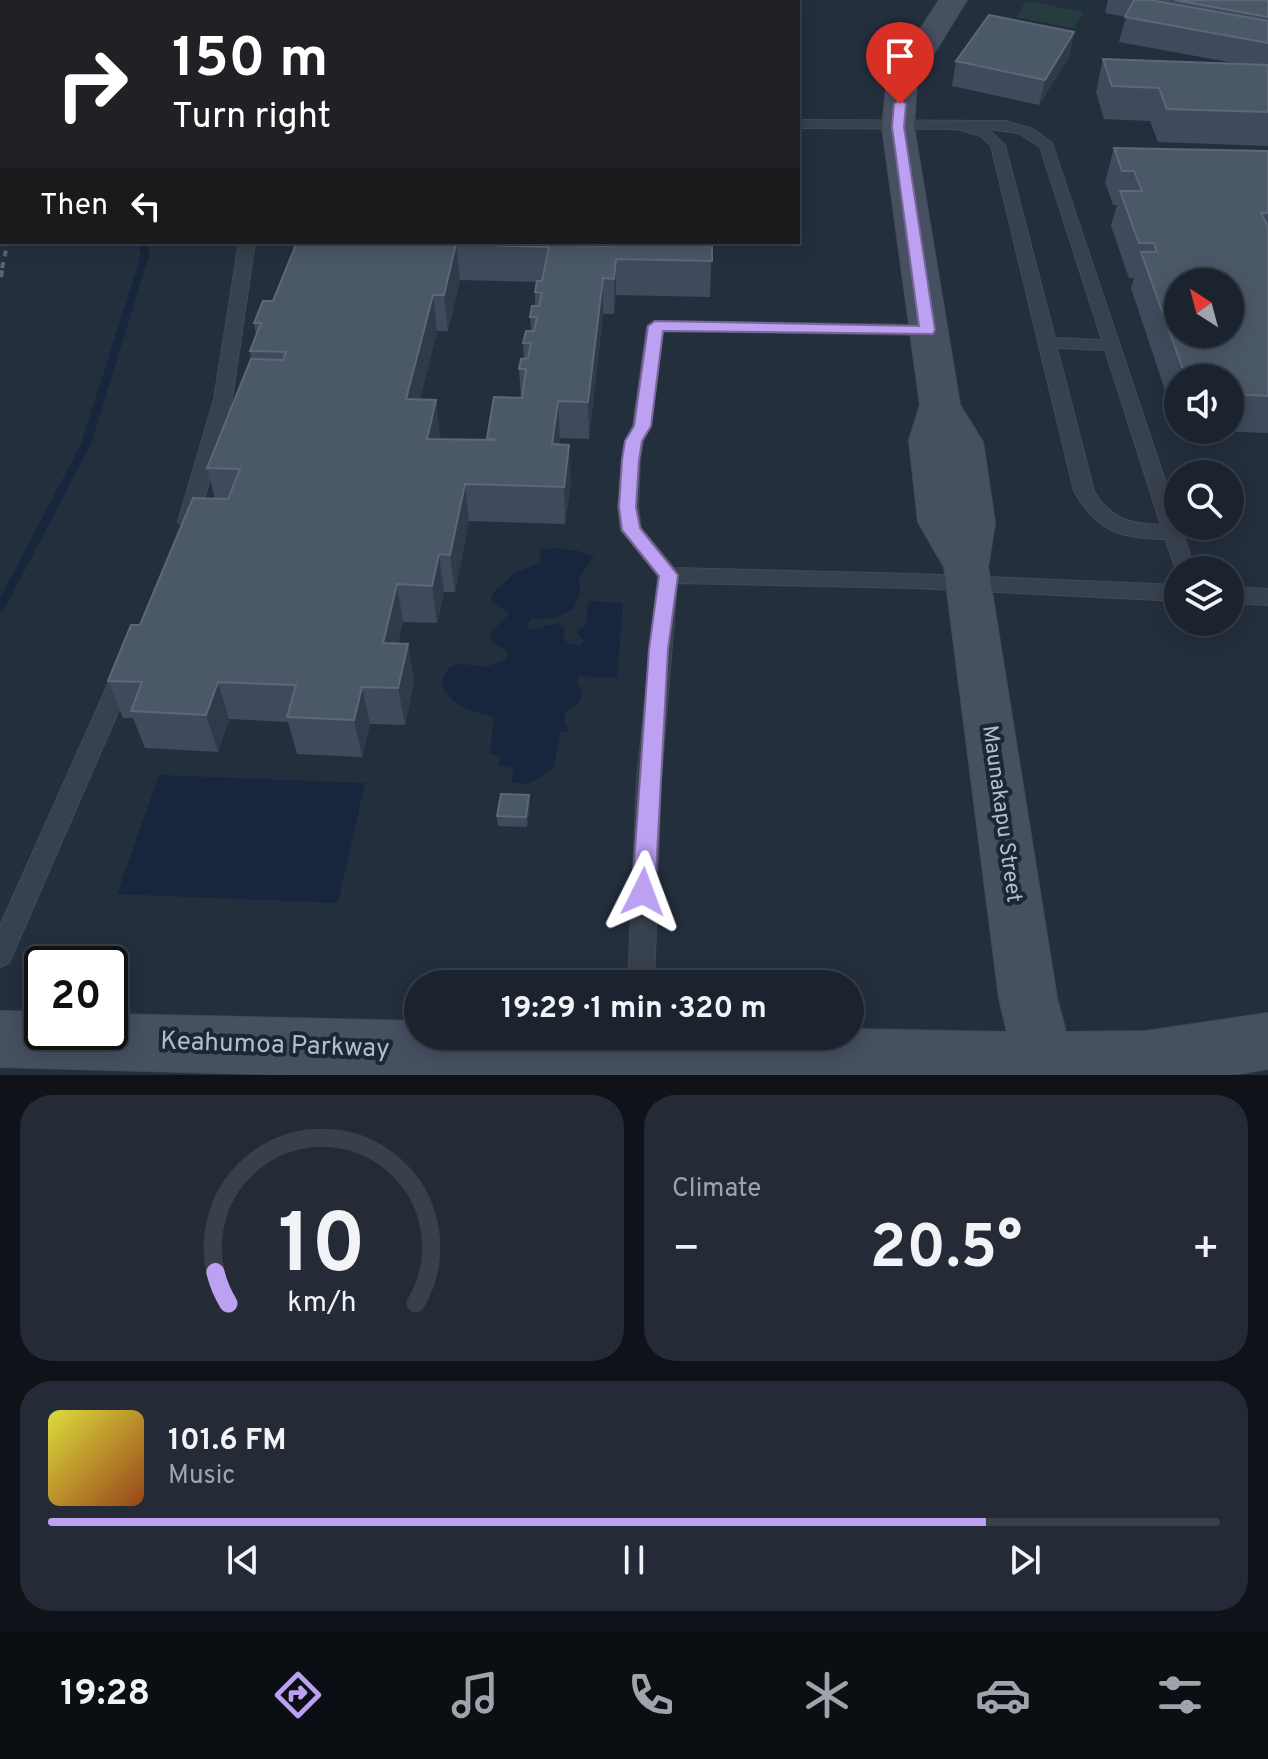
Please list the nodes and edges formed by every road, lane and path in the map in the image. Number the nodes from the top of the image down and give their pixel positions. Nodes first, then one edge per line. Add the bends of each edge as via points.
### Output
1 (953, 0) edge
2 (800, 124) edge
3 (959, 125) junction
4 (898, 127) junction
5 (1036, 135) junction
6 (998, 145) junction
7 (247, 244) edge
8 (927, 330) junction
9 (1047, 343) junction
10 (1111, 345) junction
11 (1164, 505) edge
12 (1164, 531) edge
13 (182, 541) edge
14 (668, 575) junction
15 (967, 575) junction
16 (1164, 592) edge
17 (1244, 596) edge
18 (1268, 597) edge
19 (131, 657) edge
20 (0, 955) edge
21 (642, 970) edge
22 (0, 1039) edge
23 (1268, 1041) edge
24 (404, 1043) edge
25 (720, 1050) edge
26 (1046, 1070) edge

1 - 4 street, Maunakapu Street via 902,81
2 - 4 lane
3 - 4 lane
3 - 5 lane via 1006,125
3 - 6 lane via 986,133
4 - 8 street, Maunakapu Street
5 - 6 lane via 1012,133
5 - 10 lane via 1047,146
6 - 9 lane
7 - 13 lane via 223,399
8 - 14 lane via 655,326 642,426 632,450 628,507 631,530
8 - 15 street, Maunakapu Street via 940,405 929,440 940,522
9 - 10 lane
9 - 12 lane via 1084,491 1096,512 1118,527
10 - 11 lane
14 - 15 lane
14 - 21 lane via 656,680
15 - 16 lane
15 - 26 street, Maunakapu Street via 1028,998
17 - 18 lane
19 - 20 lane
22 - 24 street, Keahumoa Parkway
23 - 26 street, Keahumoa Parkway
25 - 26 street, Keahumoa Parkway

